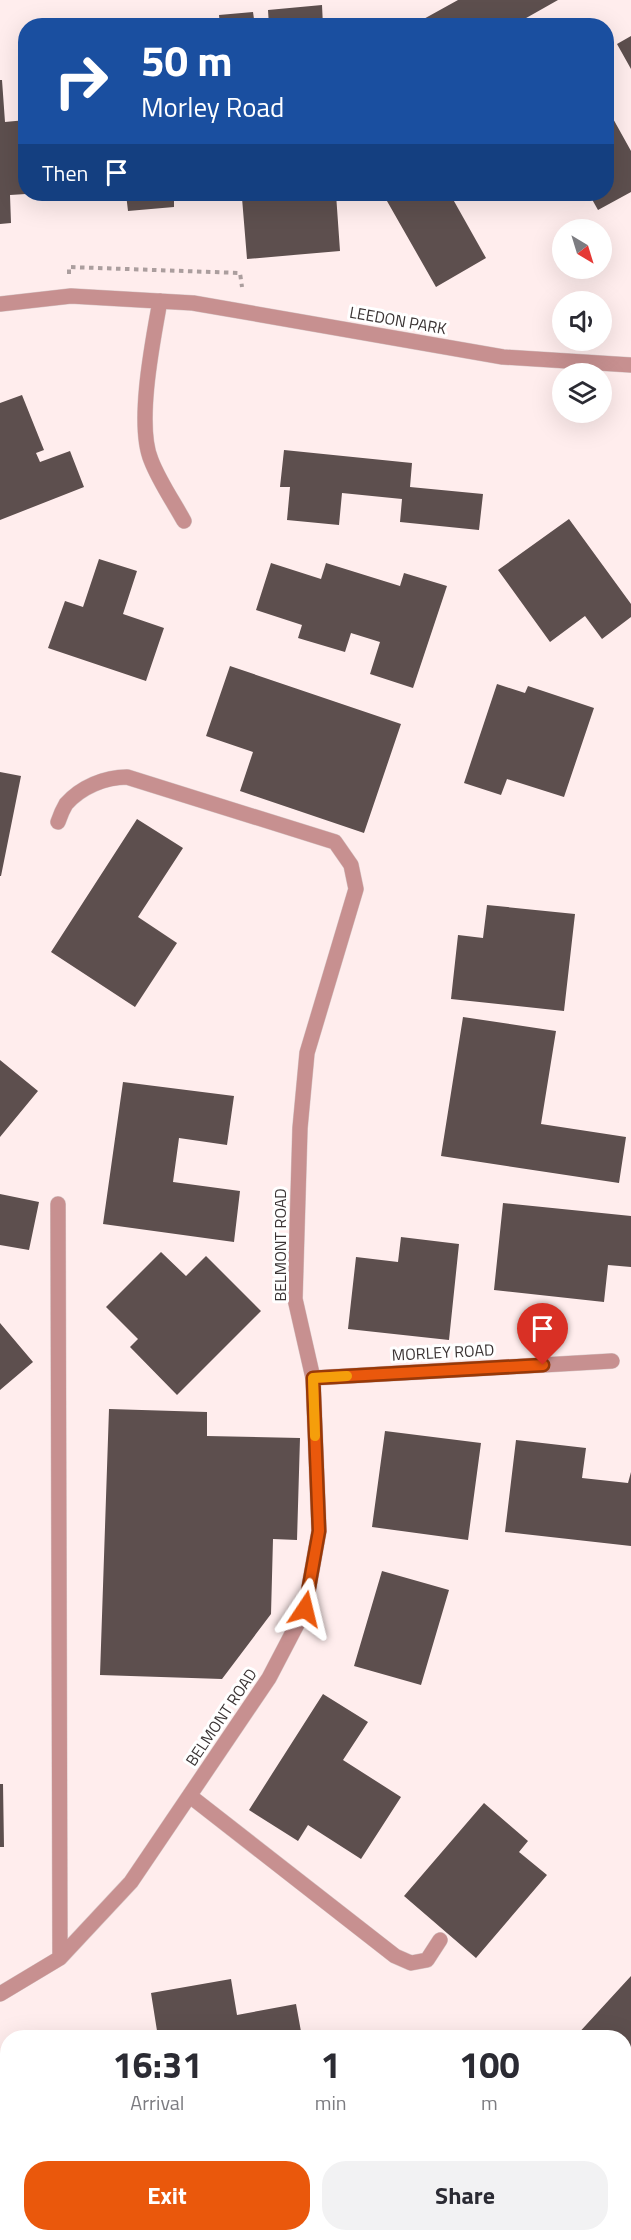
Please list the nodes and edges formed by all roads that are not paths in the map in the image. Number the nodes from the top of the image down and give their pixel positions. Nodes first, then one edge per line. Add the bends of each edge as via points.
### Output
1 (160, 301) junction
2 (0, 304) edge
3 (631, 364) edge
4 (184, 521) dead end
5 (58, 822) dead end
6 (58, 1204) dead end
7 (612, 1361) dead end
8 (313, 1378) junction
9 (190, 1796) junction
10 (440, 1940) dead end
11 (60, 1958) junction
12 (0, 1994) edge

1 - 2 street, LEEDON PARK via 70,296
1 - 3 street, LEEDON PARK via 254,312 503,357
1 - 4 street via 149,368 145,431 150,459
5 - 8 street, BELMONT ROAD via 66,804 89,787 110,777 127,777 335,842 351,865 356,889 308,1053 300,1128 296,1299
6 - 11 street
7 - 8 street, MORLEY ROAD
8 - 9 street, BELMONT ROAD via 319,1531 305,1609 269,1678
9 - 10 street via 395,1956 411,1963 427,1960
9 - 11 street, BELMONT ROAD via 131,1882
11 - 12 street, BELMONT ROAD

